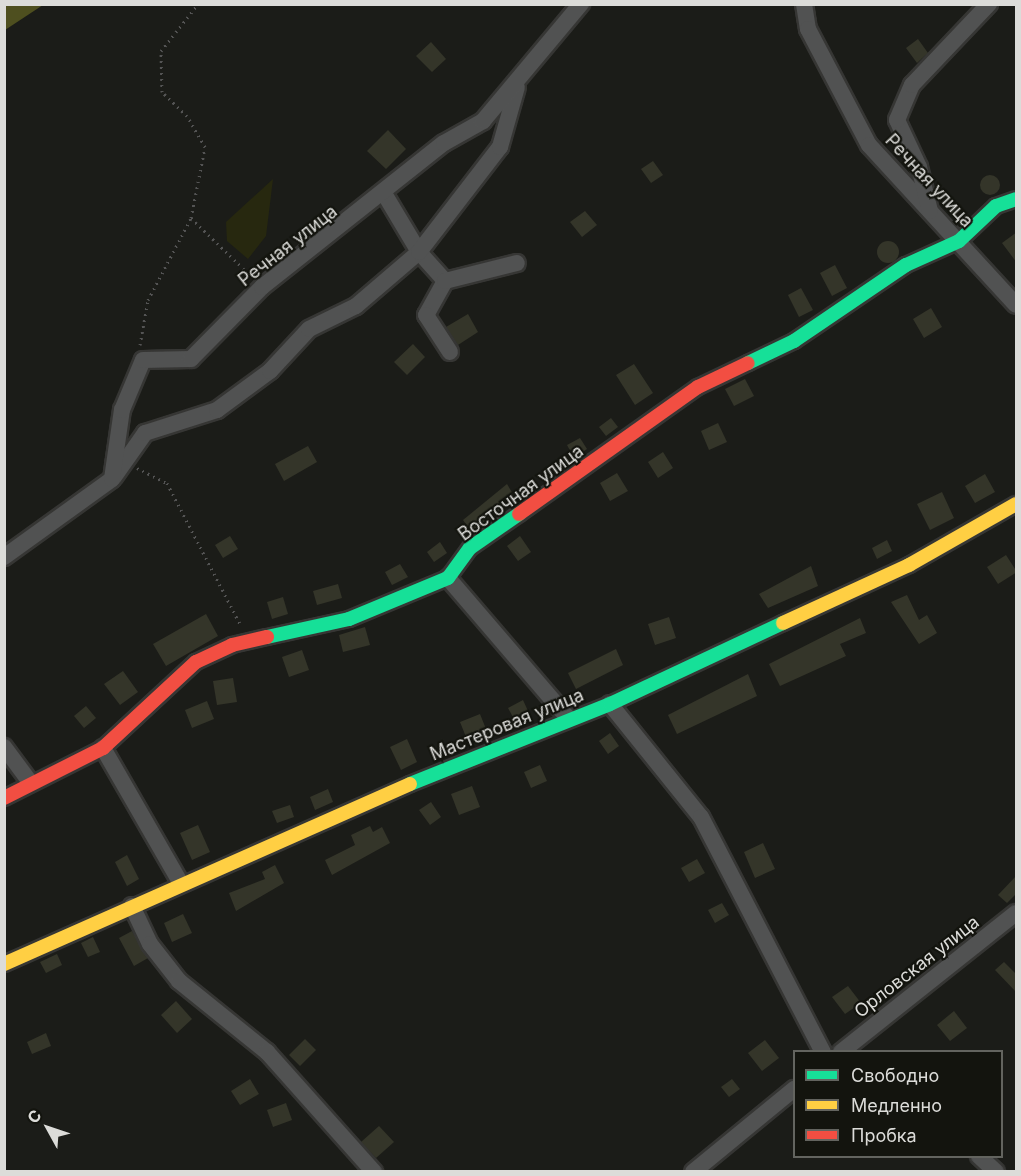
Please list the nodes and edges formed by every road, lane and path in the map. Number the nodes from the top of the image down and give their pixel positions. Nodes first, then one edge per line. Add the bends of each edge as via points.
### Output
1 (198, 4) edge
2 (581, 4) edge
3 (804, 4) edge
4 (989, 4) edge
5 (518, 83) junction
6 (385, 195) junction
7 (1017, 199) edge
8 (931, 215) junction
9 (191, 218) junction
10 (959, 242) junction
11 (419, 252) junction
12 (518, 263) dead end
13 (445, 281) junction
14 (262, 287) junction
15 (1017, 305) edge
16 (450, 351) dead end
17 (143, 360) junction
18 (125, 461) junction
19 (112, 479) junction
20 (1017, 504) edge
21 (4, 557) edge
22 (448, 578) junction
23 (249, 641) junction
24 (610, 704) junction
25 (567, 717) junction
26 (4, 747) edge
27 (103, 747) junction
28 (30, 782) junction
29 (4, 798) edge
30 (180, 882) junction
31 (132, 906) junction
32 (1017, 913) edge
33 (4, 964) edge
34 (850, 1049) edge
35 (822, 1050) edge
36 (793, 1091) edge
37 (981, 1158) edge
38 (374, 1172) edge
39 (693, 1172) edge
40 (996, 1172) edge

1 - 9 path via 162,51 162,92 187,116 205,147
2 - 5 street, Речная улица
3 - 8 street, Речная улица via 808,29 869,145
4 - 8 street via 912,85 897,120 919,167
5 - 6 street, Речная улица via 483,121 444,143
5 - 11 street, Речная улица via 500,147
6 - 11 street
6 - 14 street, Речная улица
7 - 10 street, Восточная улица via 996,206
8 - 10 street, Речная улица
9 - 14 path
9 - 17 path via 148,300 138,334
10 - 15 street, Речная улица
10 - 22 street, Восточная улица via 906,265 794,341 698,387 471,548
11 - 13 street
11 - 18 street, Речная улица via 357,306 309,329 270,371 217,410 145,433
12 - 13 street
13 - 16 street via 426,315
14 - 17 street, Речная улица via 191,359
17 - 19 street via 122,410
18 - 19 street, Речная улица
18 - 23 path via 167,483
19 - 21 street, Речная улица
20 - 24 street, Мастеровая улица via 909,565
22 - 23 street via 349,619
22 - 25 street
23 - 27 street via 196,662
24 - 25 street, Мастеровая улица
24 - 35 street via 701,817
25 - 30 street, Мастеровая улица
26 - 28 street
27 - 28 street
27 - 30 street
28 - 29 street
30 - 31 street, Мастеровая улица
31 - 33 street, Мастеровая улица
31 - 38 street via 150,944 179,981 267,1052
32 - 34 street, Орловская улица
36 - 39 street
37 - 40 street

